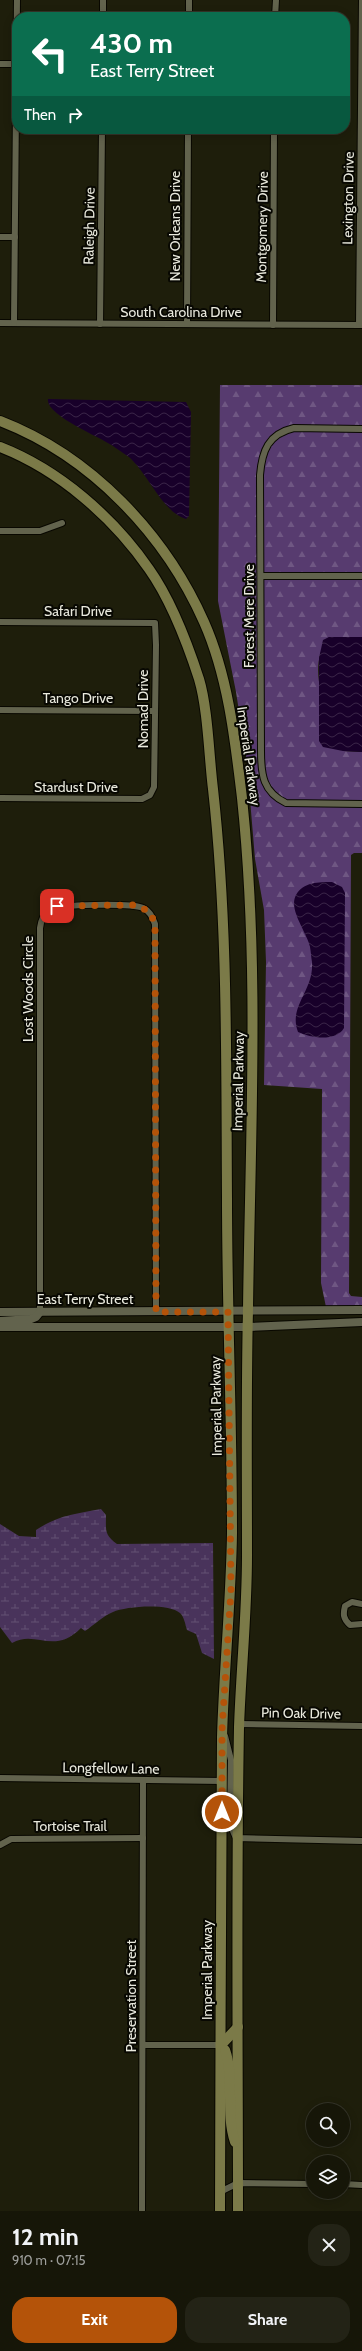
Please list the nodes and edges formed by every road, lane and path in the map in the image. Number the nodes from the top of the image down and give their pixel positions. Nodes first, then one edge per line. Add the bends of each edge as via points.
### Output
1 (17, 0) edge
2 (103, 0) edge
3 (190, 0) edge
4 (276, 0) edge
5 (362, 0) edge
6 (17, 12) edge
7 (103, 12) edge
8 (189, 12) edge
9 (276, 12) edge
10 (0, 64) edge
11 (12, 64) edge
12 (16, 134) edge
13 (102, 134) edge
14 (188, 134) edge
15 (274, 134) edge
16 (0, 237) edge
17 (15, 237) junction
18 (0, 323) edge
19 (14, 323) junction
20 (100, 324) junction
21 (187, 324) junction
22 (273, 325) junction
23 (361, 325) edge
24 (0, 421) edge
25 (362, 429) edge
26 (0, 447) edge
27 (62, 523) dead end
28 (0, 531) edge
29 (260, 576) junction
30 (362, 576) edge
31 (0, 622) edge
32 (155, 623) joint
33 (0, 710) edge
34 (155, 711) junction
35 (150, 795) joint
36 (0, 798) edge
37 (362, 804) edge
38 (362, 1310) edge
39 (0, 1312) edge
40 (40, 1312) junction
41 (156, 1312) junction
42 (228, 1312) junction
43 (248, 1312) junction
44 (0, 1321) edge
45 (362, 1322) edge
46 (228, 1327) junction
47 (248, 1327) junction
48 (0, 1328) edge
49 (362, 1604) edge
50 (362, 1624) edge
51 (240, 1724) junction
52 (362, 1726) edge
53 (222, 1730) junction
54 (0, 1778) edge
55 (143, 1780) junction
56 (222, 1781) junction
57 (143, 1838) junction
58 (239, 1839) junction
59 (362, 1841) edge
60 (0, 1846) edge
61 (238, 2027) junction
62 (143, 2045) junction
63 (221, 2045) junction
64 (238, 2150) junction
65 (238, 2183) junction
66 (306, 2184) edge
67 (350, 2184) edge
68 (362, 2185) edge
69 (220, 2192) junction
70 (142, 2211) edge
71 (220, 2211) edge
72 (238, 2211) edge

1 - 6 street
2 - 7 street
3 - 8 street
4 - 9 street
5 - 23 street, Lexington Drive
10 - 11 street
12 - 17 street
13 - 20 street, Raleigh Drive
14 - 21 street, New Orleans Drive
15 - 22 street, Montgomery Drive
16 - 17 street
17 - 19 street
18 - 19 street, South Carolina Drive
19 - 20 street, South Carolina Drive
20 - 21 street, South Carolina Drive
21 - 22 street, South Carolina Drive
22 - 23 street, South Carolina Drive
24 - 43 main road, Imperial Parkway via 20,429 73,460 129,507 173,563 205,623 224,679 247,845 253,1009
25 - 29 street, Forest Mere Drive via 294,428 284,431 268,443 263,452 260,475
26 - 42 main road, Imperial Parkway via 16,453 70,486 112,525 150,570 184,634 201,686 219,843 226,972
27 - 28 street via 40,531
29 - 30 street
29 - 37 street, Forest Mere Drive via 263,781 276,798 286,803
31 - 32 street, Safari Drive
32 - 34 street, Nomad Drive
33 - 34 street, Tango Drive
34 - 35 street, Nomad Drive via 154,787
35 - 36 street, Stardust Drive via 142,799
38 - 43 street, East Terry Street
39 - 40 street, East Terry Street
40 - 41 street, East Terry Street
40 - 41 street, Lost Woods Circle via 40,928 42,918 48,910 57,906 113,905 144,908 152,915 155,924
40 - 44 street via 36,1318
41 - 42 street, East Terry Street
42 - 43 street, East Terry Street
42 - 46 main road, Imperial Parkway
43 - 47 main road, Imperial Parkway
45 - 47 street
46 - 47 street
46 - 48 street
46 - 53 main road, Imperial Parkway via 231,1590
47 - 51 main road, Imperial Parkway via 247,1560
49 - 50 street via 352,1602 345,1606 343,1613 350,1625
51 - 52 street, Pin Oak Drive
51 - 58 main road, Imperial Parkway
53 - 56 main road, Imperial Parkway
53 - 58 street, Imperial Parkway via 230,1760 230,1824 234,1836
54 - 55 street, Longfellow Lane
55 - 56 street, Longfellow Lane
55 - 57 street, Preservation Street
56 - 63 main road, Imperial Parkway
57 - 60 street, Tortoise Trail via 11,1839
57 - 62 street, Preservation Street
58 - 59 street
58 - 61 main road, Imperial Parkway
61 - 63 main road
61 - 64 main road, Imperial Parkway
62 - 63 street
62 - 70 street, Preservation Street
63 - 64 main road via 227,2055 230,2127
63 - 69 main road, Imperial Parkway
64 - 65 main road, Imperial Parkway
65 - 66 street
65 - 69 street
65 - 72 main road, Imperial Parkway
67 - 68 street
69 - 71 main road, Imperial Parkway

